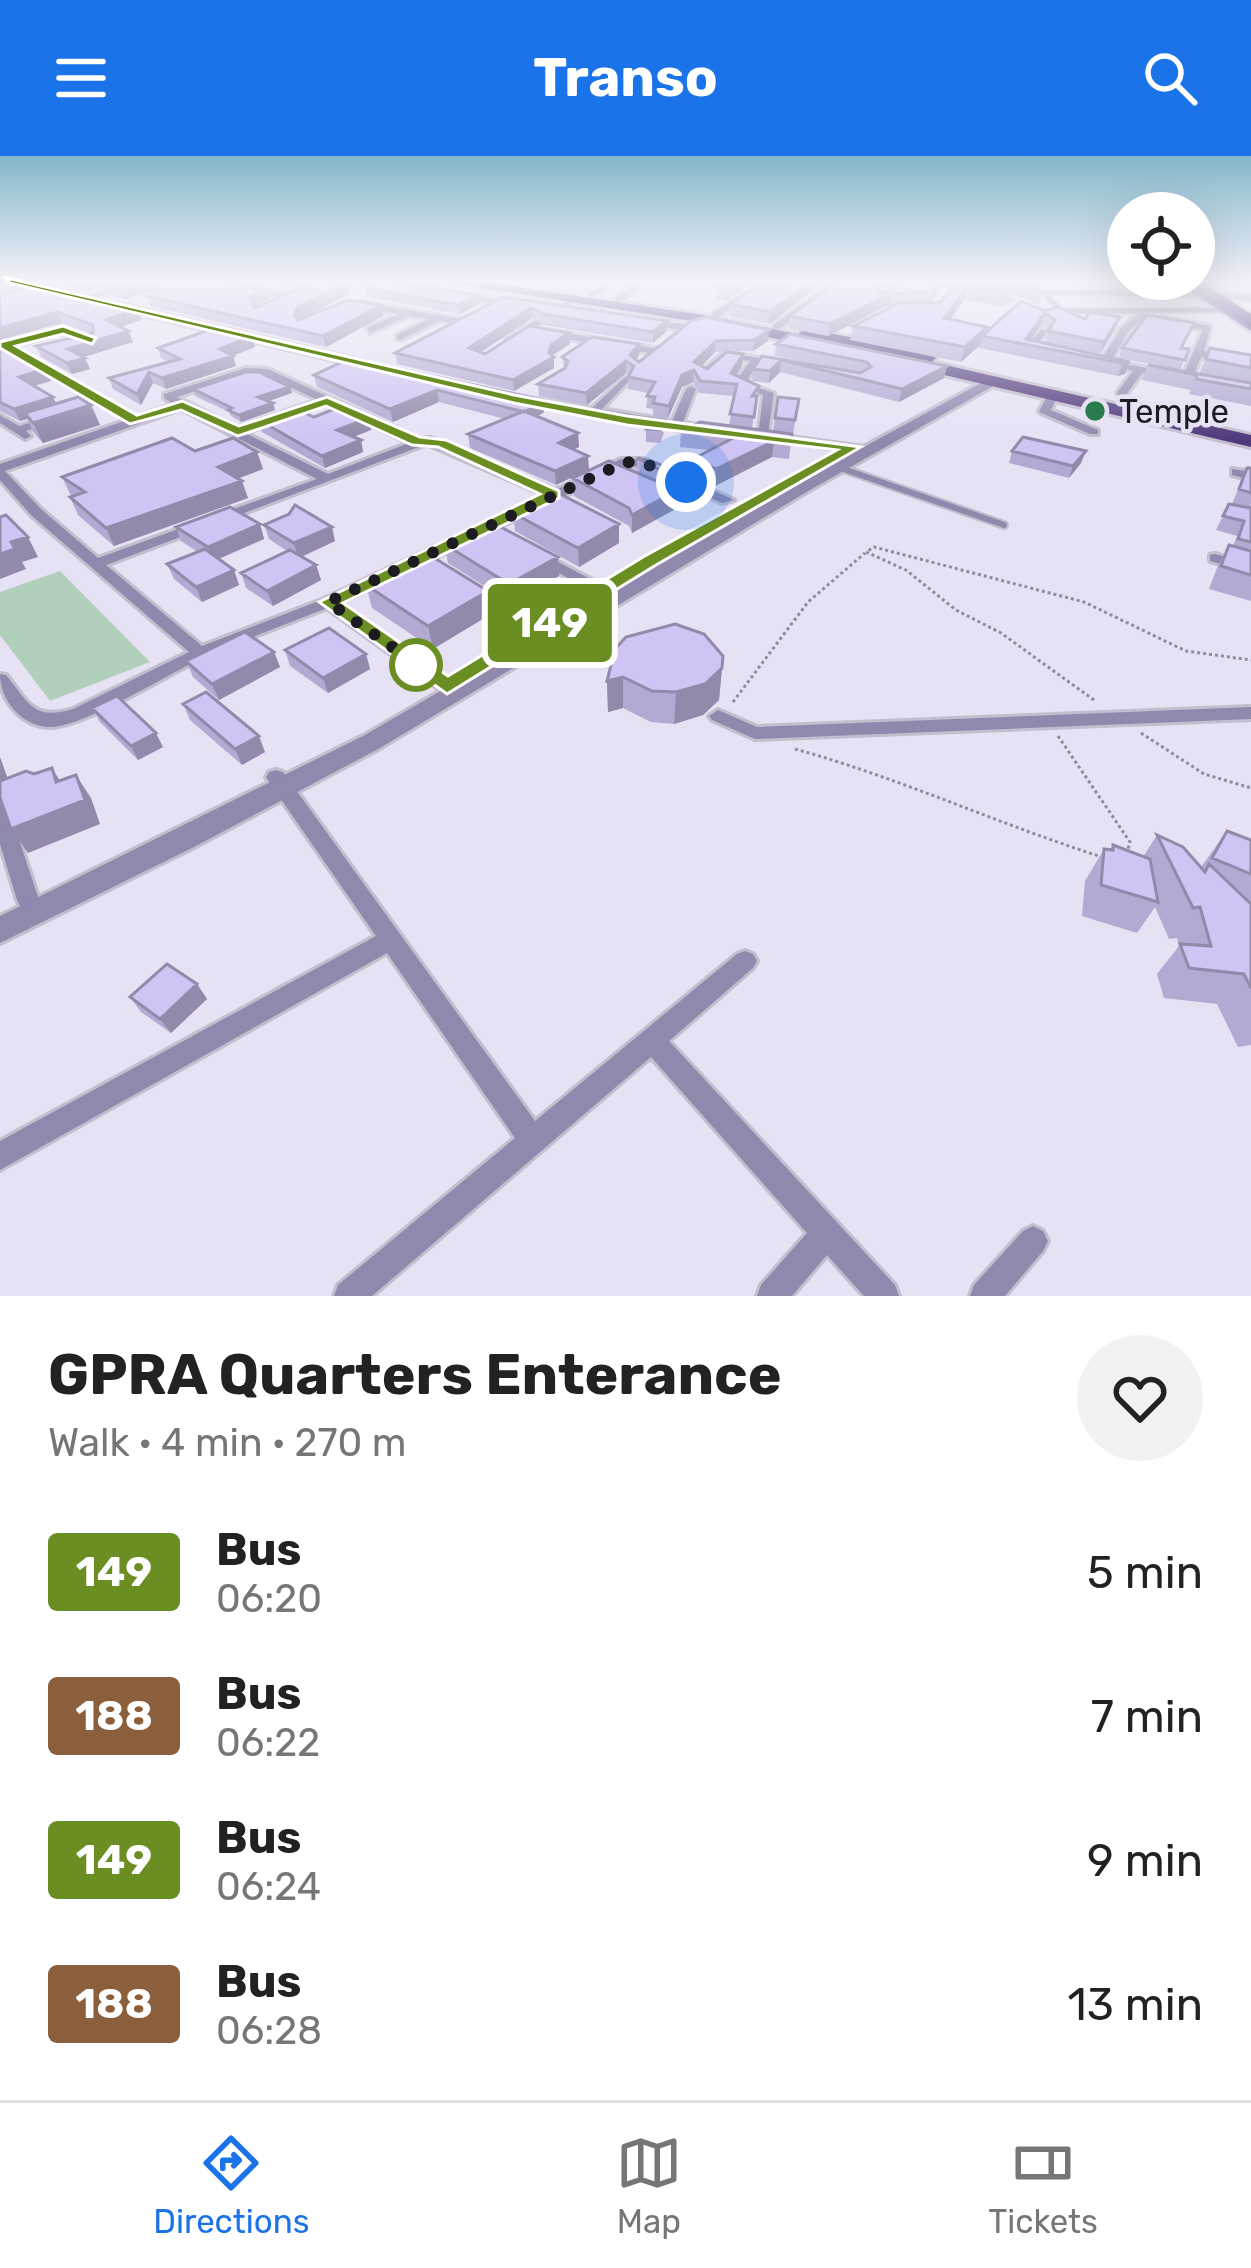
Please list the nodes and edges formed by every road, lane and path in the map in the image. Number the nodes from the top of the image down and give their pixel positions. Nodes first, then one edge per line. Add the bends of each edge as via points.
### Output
1 (50, 333) edge
2 (72, 333) edge
3 (232, 333) edge
4 (407, 333) edge
5 (520, 333) edge
6 (550, 333) edge
7 (677, 333) edge
8 (781, 333) edge
9 (787, 333) edge
10 (799, 333) edge
11 (1041, 333) edge
12 (1122, 333) edge
13 (1206, 333) edge
14 (400, 337) dead end
15 (589, 340) junction
16 (2, 345) edge
17 (496, 350) edge
18 (573, 351) edge
19 (655, 351) junction
20 (1198, 353) junction
21 (20, 354) junction
22 (1060, 354) edge
23 (1082, 358) edge
24 (757, 359) junction
25 (1105, 362) junction
26 (1251, 362) edge
27 (640, 366) edge
28 (803, 367) edge
29 (1140, 369) junction
30 (392, 370) edge
31 (703, 374) edge
32 (1187, 379) junction
33 (625, 380) edge
34 (1209, 383) edge
35 (986, 385) junction
36 (691, 389) dead end
37 (532, 391) dead end
38 (1052, 391) junction
39 (1123, 393) junction
40 (327, 401) junction
41 (104, 403) junction
42 (182, 405) junction
43 (82, 410) edge
44 (592, 414) junction
45 (1, 415) edge
46 (61, 416) edge
47 (135, 421) junction
48 (675, 427) junction
49 (18, 430) junction
50 (1251, 430) edge
51 (238, 431) junction
52 (721, 431) edge
53 (1094, 432) dead end
54 (741, 433) edge
55 (761, 435) junction
56 (417, 442) junction
57 (858, 449) junction
58 (43, 450) junction
59 (835, 466) junction
60 (608, 469) junction
61 (0, 471) edge
62 (626, 477) edge
63 (326, 479) junction
64 (551, 495) junction
65 (728, 500) dead end
66 (568, 506) edge
67 (36, 512) junction
68 (18, 518) dead end
69 (1004, 525) dead end
70 (486, 526) junction
71 (504, 536) edge
72 (521, 545) edge
73 (866, 552) junction
74 (420, 557) junction
75 (1215, 558) dead end
76 (96, 564) junction
77 (438, 568) edge
78 (1251, 568) edge
79 (455, 579) edge
80 (591, 585) dead end
81 (328, 602) junction
82 (526, 624) dead end
83 (200, 653) junction
84 (1251, 660) edge
85 (3, 689) edge
86 (452, 690) junction
87 (1251, 713) edge
88 (718, 716) joint
89 (1115, 717) junction
90 (1047, 719) junction
91 (795, 748) dead end
92 (280, 783) junction
93 (1251, 788) edge
94 (0, 812) edge
95 (1108, 857) edge
96 (1126, 857) edge
97 (28, 900) junction
98 (0, 913) edge
99 (0, 930) edge
100 (390, 940) junction
101 (745, 961) dead end
102 (654, 1042) junction
103 (532, 1140) junction
104 (0, 1156) edge
105 (826, 1233) junction
106 (1033, 1241) dead end
107 (349, 1296) edge
108 (772, 1296) edge
109 (884, 1296) edge
110 (986, 1296) edge

1 - 16 street
2 - 21 street via 88,339
3 - 30 street
4 - 14 street
5 - 17 street
6 - 15 street
7 - 19 street
8 - 24 street
9 - 35 main road
10 - 35 main road via 840,336
11 - 22 street via 1031,348
12 - 25 street
13 - 20 street
15 - 18 street
15 - 19 street
16 - 21 street
19 - 27 street
20 - 26 street
20 - 32 street
21 - 41 street
23 - 25 street
24 - 28 street
24 - 31 street via 724,355
24 - 55 street via 739,384 769,393
25 - 29 street
29 - 32 street
29 - 39 street
32 - 34 street
33 - 44 street
35 - 38 main road
35 - 39 main road
35 - 57 street
36 - 48 street
37 - 44 street via 516,399
38 - 50 main road
38 - 53 street via 1045,411
39 - 50 main road
40 - 42 street via 250,370 168,396
40 - 51 street
40 - 56 street
41 - 43 street
41 - 47 street
42 - 47 street
42 - 51 street
44 - 48 street
45 - 49 street
46 - 49 street
47 - 58 street
48 - 52 street
49 - 58 street
51 - 63 street
54 - 55 street
55 - 57 street
56 - 63 street
56 - 64 street via 441,443
57 - 59 street
57 - 86 street via 650,561
58 - 61 street
59 - 69 lane
59 - 86 street
60 - 62 street
60 - 64 street
60 - 65 street via 644,463
61 - 67 street
63 - 76 street
64 - 66 street
64 - 70 street
67 - 68 street
67 - 76 street
70 - 71 street
70 - 74 street
72 - 80 street
73 - 84 path via 874,547 964,568 1084,602 1186,651
73 - 88 path via 808,602
73 - 89 path via 907,570
74 - 77 street
74 - 81 street
75 - 78 street
76 - 83 street
79 - 82 street
81 - 83 street
81 - 86 street
83 - 85 street via 54,721 26,712
86 - 92 street
87 - 89 street
88 - 90 street via 755,734
89 - 90 street
89 - 93 path via 1204,774
90 - 96 path via 1130,842
91 - 95 path
92 - 97 street
92 - 99 street
92 - 100 street
94 - 97 street
97 - 98 street
100 - 103 street
100 - 104 street
101 - 102 street
102 - 103 street
102 - 105 street
103 - 107 street
105 - 108 street
105 - 109 street
106 - 110 street

